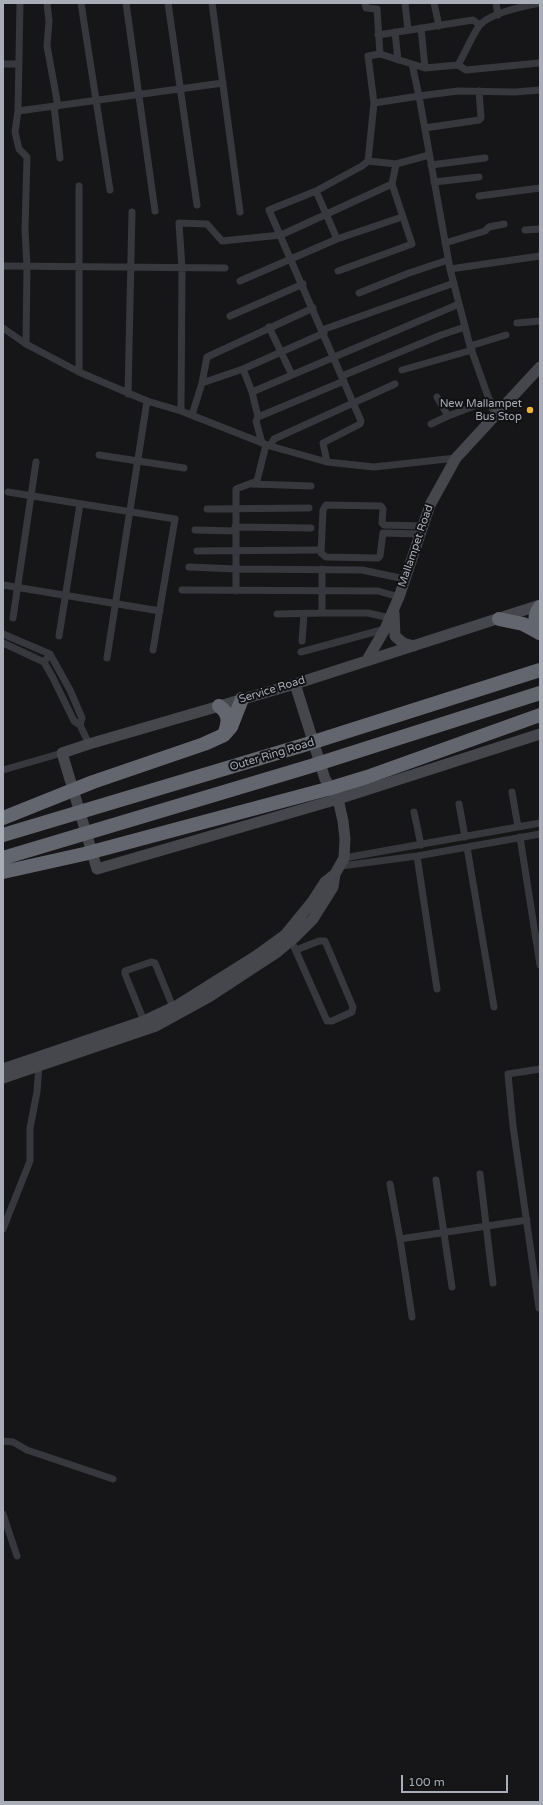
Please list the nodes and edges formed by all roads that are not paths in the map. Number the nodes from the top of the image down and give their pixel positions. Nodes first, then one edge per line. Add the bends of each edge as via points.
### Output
1 (20, 3) edge
2 (47, 3) edge
3 (81, 3) edge
4 (126, 3) edge
5 (168, 3) edge
6 (212, 3) edge
7 (365, 3) edge
8 (405, 3) edge
9 (434, 3) edge
10 (496, 3) edge
11 (540, 3) edge
12 (514, 5) edge
13 (498, 15) junction
14 (480, 25) junction
15 (439, 26) junction
16 (421, 28) junction
17 (408, 30) junction
18 (395, 32) junction
19 (378, 35) junction
20 (380, 54) junction
21 (398, 60) junction
22 (539, 63) dead end
23 (3, 64) edge
24 (19, 64) junction
25 (412, 64) junction
26 (458, 65) junction
27 (424, 68) junction
28 (224, 83) junction
29 (181, 89) junction
30 (540, 90) edge
31 (479, 91) junction
32 (139, 95) junction
33 (419, 96) junction
34 (97, 101) junction
35 (374, 103) junction
36 (56, 106) junction
37 (18, 111) junction
38 (425, 128) junction
39 (429, 155) junction
40 (60, 158) dead end
41 (485, 158) dead end
42 (368, 161) junction
43 (396, 164) junction
44 (431, 165) junction
45 (479, 177) dead end
46 (434, 182) junction
47 (392, 184) junction
48 (79, 186) dead end
49 (540, 188) edge
50 (110, 190) dead end
51 (316, 191) junction
52 (479, 196) dead end
53 (197, 206) dead end
54 (155, 210) dead end
55 (132, 212) dead end
56 (240, 212) dead end
57 (326, 215) junction
58 (402, 217) junction
59 (504, 224) dead end
60 (540, 228) edge
61 (526, 230) dead end
62 (281, 235) junction
63 (337, 240) junction
64 (445, 243) junction
65 (540, 256) edge
66 (292, 259) junction
67 (448, 260) junction
68 (3, 266) edge
69 (27, 266) junction
70 (79, 267) junction
71 (131, 267) junction
72 (182, 268) junction
73 (225, 268) dead end
74 (450, 270) junction
75 (338, 271) dead end
76 (240, 281) dead end
77 (454, 283) junction
78 (302, 284) junction
79 (359, 292) dead end
80 (459, 304) junction
81 (313, 308) junction
82 (230, 316) dead end
83 (540, 321) edge
84 (517, 323) dead end
85 (269, 327) junction
86 (465, 327) junction
87 (3, 328) edge
88 (323, 331) junction
89 (506, 335) dead end
90 (26, 344) junction
91 (471, 348) junction
92 (281, 351) junction
93 (334, 357) junction
94 (540, 367) edge
95 (243, 369) junction
96 (402, 370) dead end
97 (79, 372) junction
98 (292, 375) junction
99 (343, 379) junction
100 (202, 383) junction
101 (395, 384) dead end
102 (252, 392) junction
103 (128, 394) junction
104 (437, 397) dead end
105 (490, 400) junction
106 (147, 402) junction
107 (353, 402) junction
108 (181, 411) junction
109 (192, 415) junction
110 (448, 416) junction
111 (495, 416) junction
112 (258, 417) junction
113 (431, 424) dead end
114 (266, 445) junction
115 (99, 455) dead end
116 (456, 458) junction
117 (138, 461) junction
118 (36, 462) dead end
119 (327, 462) junction
120 (184, 468) dead end
121 (250, 484) junction
122 (311, 486) dead end
123 (8, 492) dead end
124 (31, 496) junction
125 (80, 504) junction
126 (309, 508) dead end
127 (208, 509) dead end
128 (235, 509) junction
129 (130, 512) junction
130 (311, 528) dead end
131 (235, 529) junction
132 (195, 530) dead end
133 (421, 530) junction
134 (317, 550) dead end
135 (197, 551) dead end
136 (235, 551) junction
137 (189, 568) dead end
138 (236, 569) junction
139 (322, 570) junction
140 (405, 579) junction
141 (3, 585) edge
142 (18, 588) junction
143 (182, 590) dead end
144 (236, 591) junction
145 (321, 591) junction
146 (66, 596) junction
147 (397, 602) junction
148 (116, 604) junction
149 (540, 606) edge
150 (160, 611) junction
151 (322, 613) junction
152 (277, 614) dead end
153 (304, 614) junction
154 (13, 618) dead end
155 (499, 619) junction
156 (388, 624) junction
157 (540, 633) edge
158 (3, 634) edge
159 (59, 636) dead end
160 (302, 641) dead end
161 (3, 643) edge
162 (414, 646) junction
163 (153, 650) dead end
164 (301, 652) dead end
165 (50, 654) junction
166 (107, 658) dead end
167 (367, 660) junction
168 (44, 662) junction
169 (540, 670) edge
170 (295, 684) junction
171 (540, 693) edge
172 (242, 699) junction
173 (219, 706) junction
174 (540, 715) edge
175 (80, 725) junction
176 (540, 734) edge
177 (224, 735) junction
178 (89, 744) junction
179 (62, 753) junction
180 (3, 770) edge
181 (512, 792) dead end
182 (334, 794) junction
183 (459, 804) dead end
184 (414, 812) dead end
185 (3, 818) edge
186 (540, 823) edge
187 (518, 827) junction
188 (540, 834) edge
189 (3, 835) edge
190 (465, 837) junction
191 (520, 837) junction
192 (421, 845) junction
193 (467, 847) junction
194 (417, 856) junction
195 (3, 858) edge
196 (340, 866) junction
197 (3, 872) edge
198 (293, 938) junction
199 (307, 946) junction
200 (296, 950) junction
201 (540, 964) edge
202 (437, 989) dead end
203 (173, 1007) junction
204 (494, 1007) dead end
205 (144, 1021) junction
206 (39, 1065) junction
207 (540, 1068) edge
208 (3, 1069) edge
209 (3, 1078) edge
210 (480, 1174) dead end
211 (436, 1180) dead end
212 (390, 1184) dead end
213 (527, 1220) junction
214 (486, 1227) junction
215 (3, 1229) edge
216 (444, 1232) junction
217 (400, 1239) junction
218 (493, 1283) dead end
219 (452, 1287) dead end
220 (539, 1308) dead end
221 (412, 1316) dead end
222 (3, 1441) edge
223 (113, 1479) dead end
224 (3, 1514) edge
225 (17, 1556) dead end

1 - 24 street
2 - 36 street via 48,46
3 - 34 street
4 - 32 street
5 - 29 street
6 - 28 street
7 - 19 street via 367,8 377,9
8 - 17 street
9 - 15 street
10 - 13 street
11 - 12 street
12 - 13 street
13 - 14 street
14 - 15 street via 473,20
14 - 26 street
15 - 16 street
16 - 17 street
16 - 27 street
17 - 18 street
18 - 19 street
18 - 21 street
19 - 20 street
20 - 21 street
20 - 35 street via 368,56
21 - 25 street
22 - 26 street via 466,70
23 - 24 street
24 - 37 street
25 - 27 street
25 - 33 street
26 - 27 street
28 - 29 street
28 - 56 street
29 - 32 street
29 - 53 street
30 - 31 street
31 - 33 street
31 - 38 street via 479,120
32 - 34 street
32 - 54 street
33 - 35 street
33 - 38 street
34 - 36 street
34 - 50 street
35 - 42 street
36 - 37 street
36 - 40 street
37 - 69 street via 15,132 19,149 27,156
38 - 39 street
39 - 43 street
39 - 44 street
41 - 44 street
42 - 43 street
42 - 51 street
43 - 47 street
44 - 46 street
45 - 46 street
46 - 64 street
47 - 57 street
47 - 58 street
48 - 70 street
49 - 52 street
51 - 57 street
51 - 62 street via 269,210
55 - 71 street
57 - 62 street
57 - 63 street
58 - 63 street
58 - 75 street via 412,244
59 - 64 street
60 - 61 street
62 - 66 street
62 - 72 street via 222,241 207,224 180,223
63 - 66 street
64 - 67 street
65 - 74 street
66 - 76 street
66 - 78 street
67 - 74 street
67 - 79 street
68 - 69 street
69 - 70 street
69 - 90 street
70 - 71 street
70 - 97 street
71 - 72 street
71 - 103 street
72 - 73 street
72 - 108 street
74 - 77 street
77 - 80 street
77 - 88 street
78 - 81 street
78 - 82 street
80 - 86 street
80 - 93 street
81 - 85 street
81 - 88 street
83 - 84 street
85 - 92 street
85 - 100 street via 207,357
86 - 91 street
86 - 99 street via 441,335
87 - 90 street
88 - 92 street
88 - 93 street
89 - 91 street
90 - 97 street
91 - 96 street
91 - 105 street
92 - 95 street
92 - 98 street
93 - 98 street
93 - 99 street
94 - 111 main road, Mallampet Road
95 - 100 street
95 - 102 street
97 - 103 street
98 - 102 street
99 - 107 street
99 - 112 street
100 - 109 street
101 - 107 street
102 - 112 street
103 - 106 street
104 - 110 street
105 - 110 street
105 - 111 street
106 - 108 street
106 - 117 street
107 - 114 street
107 - 119 street via 361,423 323,443
108 - 109 street
109 - 114 street
110 - 113 street
111 - 116 main road, Mallampet Road
112 - 114 street via 256,421
114 - 119 street
114 - 121 street via 257,481
115 - 117 street
116 - 119 street via 374,467
116 - 133 main road, Mallampet Road via 430,505
117 - 120 street
117 - 129 street
118 - 124 street
121 - 122 street
121 - 128 street via 236,489
123 - 124 street
124 - 125 street
124 - 142 street
125 - 129 street
125 - 146 street
126 - 128 street
127 - 128 street
128 - 131 street
129 - 148 street
129 - 150 street via 175,519
130 - 131 street
131 - 132 street
131 - 136 street
133 - 133 street via 383,533 378,558 326,557 322,553 323,510 326,505 381,506 384,525
133 - 140 main road, Mallampet Road
134 - 136 street
135 - 136 street
136 - 138 street
137 - 138 street
138 - 139 street
138 - 144 street
139 - 140 street via 362,570
139 - 145 street
140 - 147 main road, Mallampet Road
141 - 142 street
142 - 146 street
142 - 154 street
143 - 144 street
144 - 145 street
145 - 147 street via 378,591
145 - 151 street
146 - 148 street
146 - 159 street
147 - 156 main road, Mallampet Road
147 - 162 main road via 394,623 396,636 403,643
148 - 150 street
148 - 166 street
149 - 155 main road, Service Road
149 - 157 highway via 535,619
150 - 163 street
151 - 153 street
151 - 156 street via 368,613
152 - 153 street
153 - 160 street
155 - 157 highway via 523,624
155 - 162 main road, Service Road
156 - 164 street
156 - 167 main road, Mallampet Road
158 - 165 street
161 - 168 street
162 - 167 main road, Service Road
165 - 168 street
165 - 175 street via 82,718
167 - 170 main road, Service Road
168 - 175 street via 74,721
169 - 189 highway, Outer Ring Road via 310,743
170 - 172 main road, Service Road
170 - 182 main road via 325,779
171 - 195 highway, Outer Ring Road via 316,764
172 - 173 main road, Service Road
172 - 177 highway via 231,727
173 - 177 highway via 224,709 228,718
173 - 178 main road, Service Road
174 - 182 highway via 367,777
175 - 178 street
176 - 182 main road
177 - 185 highway via 82,786
178 - 179 main road, Service Road
179 - 180 street, Service Road
179 - 182 main road via 97,869
181 - 187 street
182 - 196 main road via 345,839
182 - 197 highway
183 - 190 street
184 - 192 street
186 - 187 street
187 - 190 street
188 - 191 street
190 - 192 street
191 - 193 street
191 - 201 street
192 - 196 street
193 - 194 street
193 - 204 street
194 - 196 street
194 - 202 street
196 - 198 main road via 333,887 317,913
196 - 203 main road via 284,935 256,956
198 - 199 street
198 - 200 street
198 - 206 main road via 276,953 209,997 156,1026
199 - 200 street
199 - 200 street via 322,940 326,943 353,1007 351,1014 327,1021
203 - 205 main road
203 - 205 street via 155,962 125,971
205 - 208 main road
206 - 209 main road
206 - 215 street via 30,1128 30,1161
207 - 213 street via 508,1074
210 - 214 street
211 - 216 street
212 - 217 street
213 - 214 street
213 - 220 street
214 - 216 street
214 - 218 street
216 - 217 street
216 - 219 street
217 - 221 street
222 - 223 street via 13,1442 27,1450
224 - 225 street

